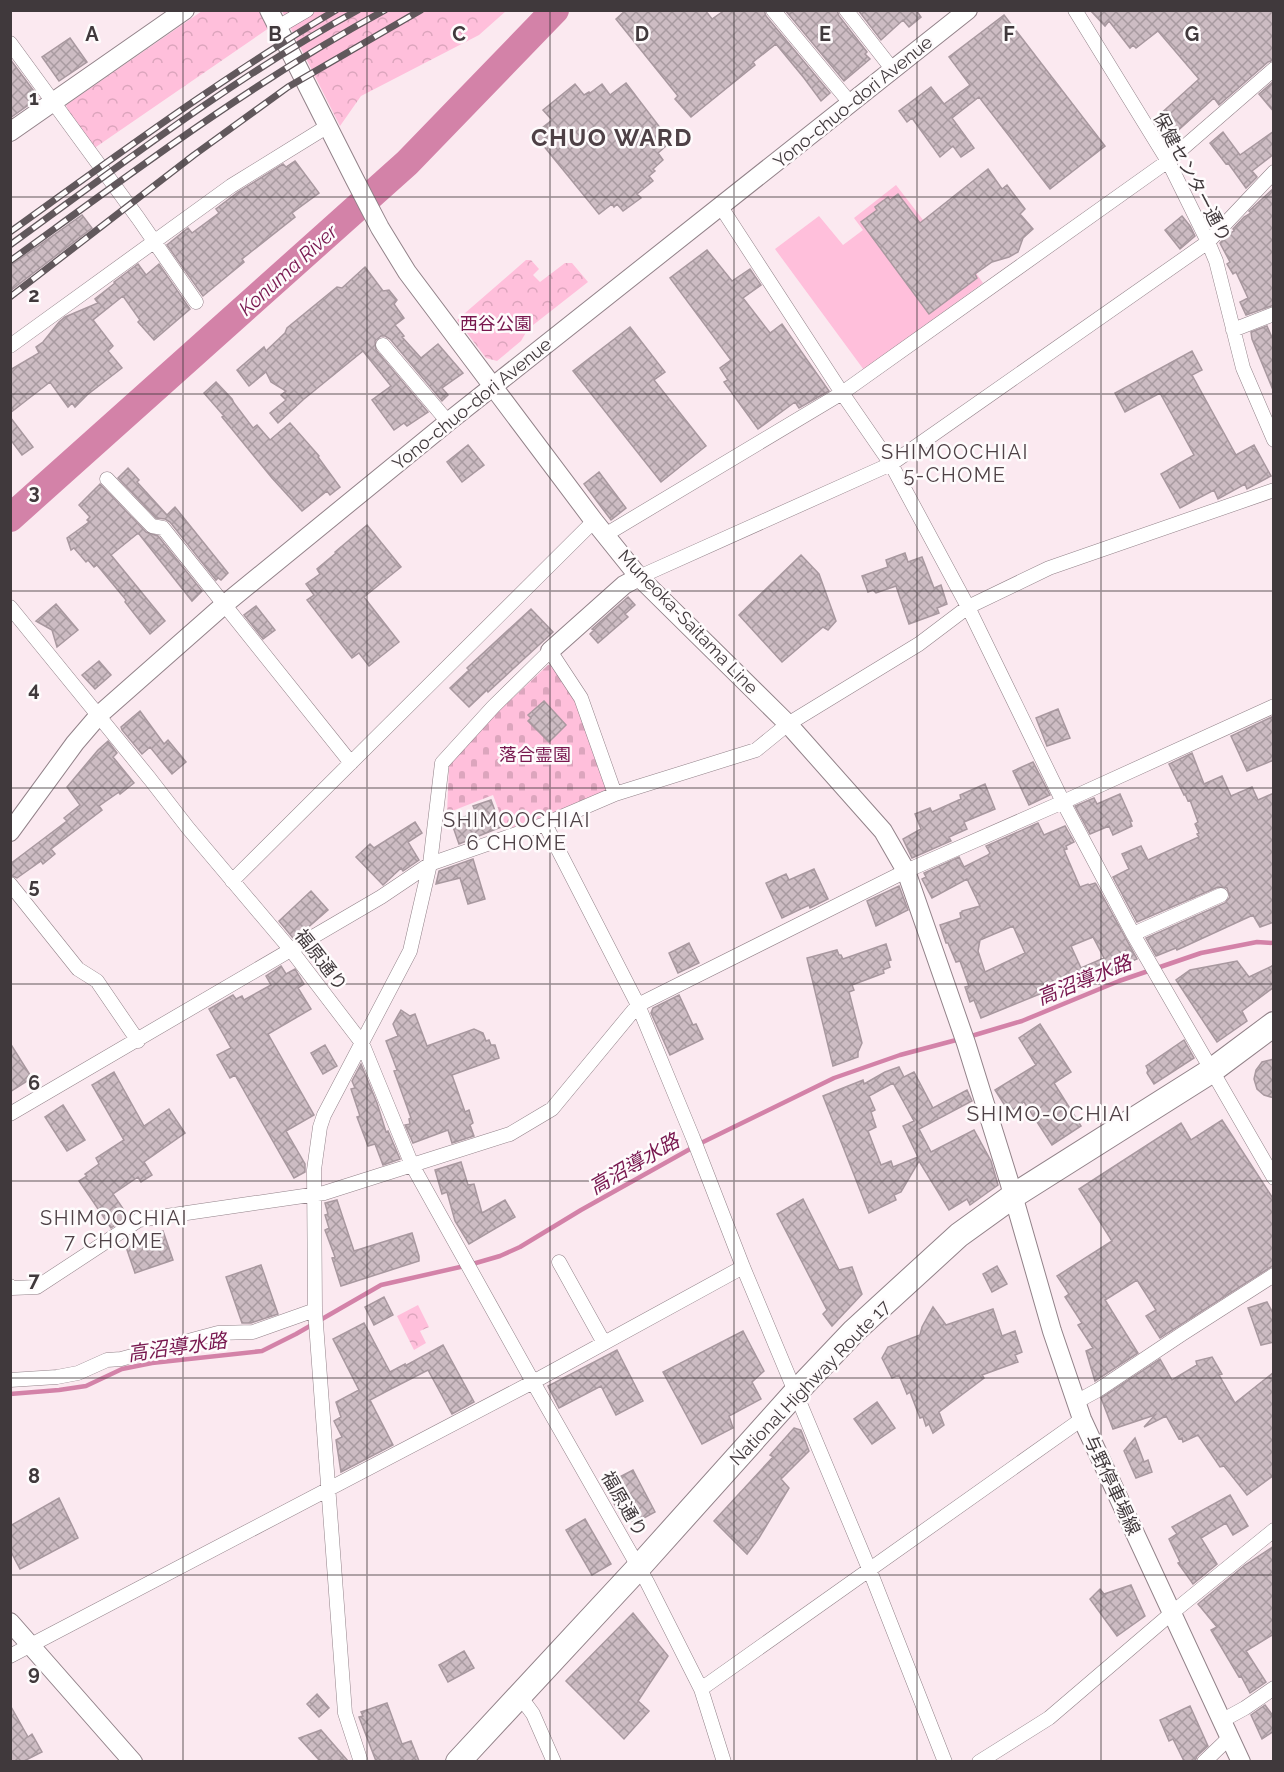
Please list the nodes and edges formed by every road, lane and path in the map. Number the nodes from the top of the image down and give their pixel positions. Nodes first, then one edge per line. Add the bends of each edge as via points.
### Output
1 (185, 10) edge
2 (269, 10) edge
3 (307, 10) edge
4 (773, 10) edge
5 (846, 10) edge
6 (968, 10) edge
7 (1075, 10) edge
8 (278, 27) junction
9 (10, 42) edge
10 (1274, 69) edge
11 (893, 70) junction
12 (54, 101) junction
13 (851, 104) junction
14 (328, 126) junction
15 (10, 132) edge
16 (1168, 161) junction
17 (1274, 172) edge
18 (721, 207) junction
19 (153, 242) junction
20 (1208, 242) junction
21 (196, 302) dead end
22 (1274, 314) edge
23 (1233, 330) junction
24 (383, 345) dead end
25 (10, 346) edge
26 (494, 386) junction
27 (842, 393) junction
28 (448, 422) junction
29 (1274, 440) edge
30 (891, 464) junction
31 (107, 478) dead end
32 (1274, 490) edge
33 (599, 528) junction
34 (639, 578) junction
35 (225, 604) junction
36 (10, 606) edge
37 (968, 607) junction
38 (550, 651) junction
39 (1274, 706) edge
40 (99, 715) junction
41 (788, 724) junction
42 (351, 763) junction
43 (615, 794) junction
44 (1063, 802) junction
45 (545, 824) junction
46 (10, 832) edge
47 (430, 864) junction
48 (906, 871) junction
49 (232, 881) junction
50 (10, 884) edge
51 (1221, 895) dead end
52 (1133, 934) junction
53 (291, 951) junction
54 (638, 1005) junction
55 (1274, 1024) edge
56 (138, 1041) junction
57 (362, 1043) junction
58 (1211, 1071) junction
59 (10, 1114) edge
60 (412, 1165) junction
61 (1274, 1178) edge
62 (314, 1194) junction
63 (1013, 1196) junction
64 (560, 1262) dead end
65 (743, 1267) junction
66 (1274, 1275) edge
67 (10, 1286) edge
68 (315, 1312) junction
69 (604, 1343) junction
70 (10, 1380) edge
71 (533, 1382) junction
72 (796, 1392) junction
73 (1079, 1411) junction
74 (328, 1490) junction
75 (1274, 1530) edge
76 (639, 1567) junction
77 (870, 1571) junction
78 (1173, 1612) junction
79 (10, 1622) edge
80 (31, 1645) junction
81 (10, 1656) edge
82 (1274, 1688) edge
83 (701, 1689) junction
84 (519, 1695) junction
85 (1223, 1720) junction
86 (1230, 1737) junction
87 (133, 1761) edge
88 (361, 1761) edge
89 (458, 1761) edge
90 (554, 1761) edge
91 (724, 1761) edge
92 (945, 1761) edge
93 (979, 1761) edge
94 (1204, 1761) edge
95 (1241, 1761) edge

1 - 12 main road
2 - 8 main road
3 - 8 street
4 - 13 street
5 - 11 street
6 - 11 main road, Yono-chuo-dori Avenue
7 - 16 street, 保健センター通り
8 - 14 main road
9 - 12 street
10 - 16 street
11 - 13 main road, Yono-chuo-dori Avenue
12 - 15 main road
12 - 19 street
13 - 18 main road, Yono-chuo-dori Avenue
14 - 19 street via 231,186
14 - 26 main road, Muneoka-Saitama Line via 407,272
16 - 20 street, 保健センター通り
16 - 27 street
17 - 20 street
18 - 26 main road, Yono-chuo-dori Avenue
18 - 27 street
19 - 21 street
19 - 25 street
20 - 23 street, 保健センター通り
20 - 30 street
22 - 23 street
23 - 29 street, 保健センター通り
24 - 28 street
26 - 28 main road, Yono-chuo-dori Avenue
26 - 33 main road, Muneoka-Saitama Line
27 - 30 street
27 - 33 street
28 - 35 main road, Yono-chuo-dori Avenue
30 - 34 street
30 - 37 street
31 - 35 street via 152,526 163,528
32 - 37 street via 1049,568
33 - 34 main road, Muneoka-Saitama Line
33 - 42 street
34 - 38 main road via 624,585
34 - 41 main road, Muneoka-Saitama Line
35 - 40 main road, Yono-chuo-dori Avenue
35 - 42 street
36 - 40 street, 福原通り
37 - 41 street via 919,644
37 - 44 street
38 - 43 street via 581,698
38 - 47 street via 442,763
39 - 44 street
40 - 46 main road, Yono-chuo-dori Avenue
40 - 49 street, 福原通り
41 - 43 street via 756,750
41 - 48 main road, Muneoka-Saitama Line via 883,831
42 - 49 street
43 - 45 street
44 - 48 street
44 - 52 street
45 - 47 street
45 - 54 street
47 - 53 street
47 - 57 street via 410,951
48 - 54 street
48 - 63 main road, Muneoka-Saitama Line via 964,1037
49 - 53 street, 福原通り
50 - 56 street via 78,969 97,981
51 - 52 street
52 - 58 street
53 - 56 street
53 - 57 street, 福原通り
54 - 60 street via 552,1108 510,1134
54 - 65 street
55 - 58 highway, National Highway Route 17
56 - 59 street
57 - 60 street, 福原通り
57 - 62 street via 320,1127
58 - 61 street
58 - 63 highway, National Highway Route 17
60 - 62 street
60 - 71 street, 福原通り
62 - 67 street via 139,1220 37,1287
62 - 68 street
63 - 72 highway, National Highway Route 17 via 959,1235 854,1331
63 - 73 main road, 与野停車場線
64 - 69 street
65 - 69 street
65 - 72 street
66 - 73 street via 1098,1390
68 - 70 street via 253,1332 218,1333 107,1360 78,1373
68 - 74 street
69 - 71 street
71 - 74 street
71 - 76 street, 福原通り
72 - 76 highway, National Highway Route 17
72 - 77 street
73 - 77 street
73 - 78 main road, 与野停車場線
74 - 80 street
74 - 88 street via 345,1713
75 - 78 street
76 - 83 street, 福原通り
76 - 84 highway, National Highway Route 17
77 - 83 street
77 - 92 street
78 - 85 main road, 与野停車場線
78 - 93 street via 1048,1718
79 - 80 main road
80 - 81 street
80 - 87 main road
82 - 85 street
83 - 91 street, 福原通り
84 - 89 highway, National Highway Route 17
84 - 90 street via 533,1714
85 - 86 main road, 与野停車場線
86 - 94 street
86 - 95 main road, 与野停車場線

